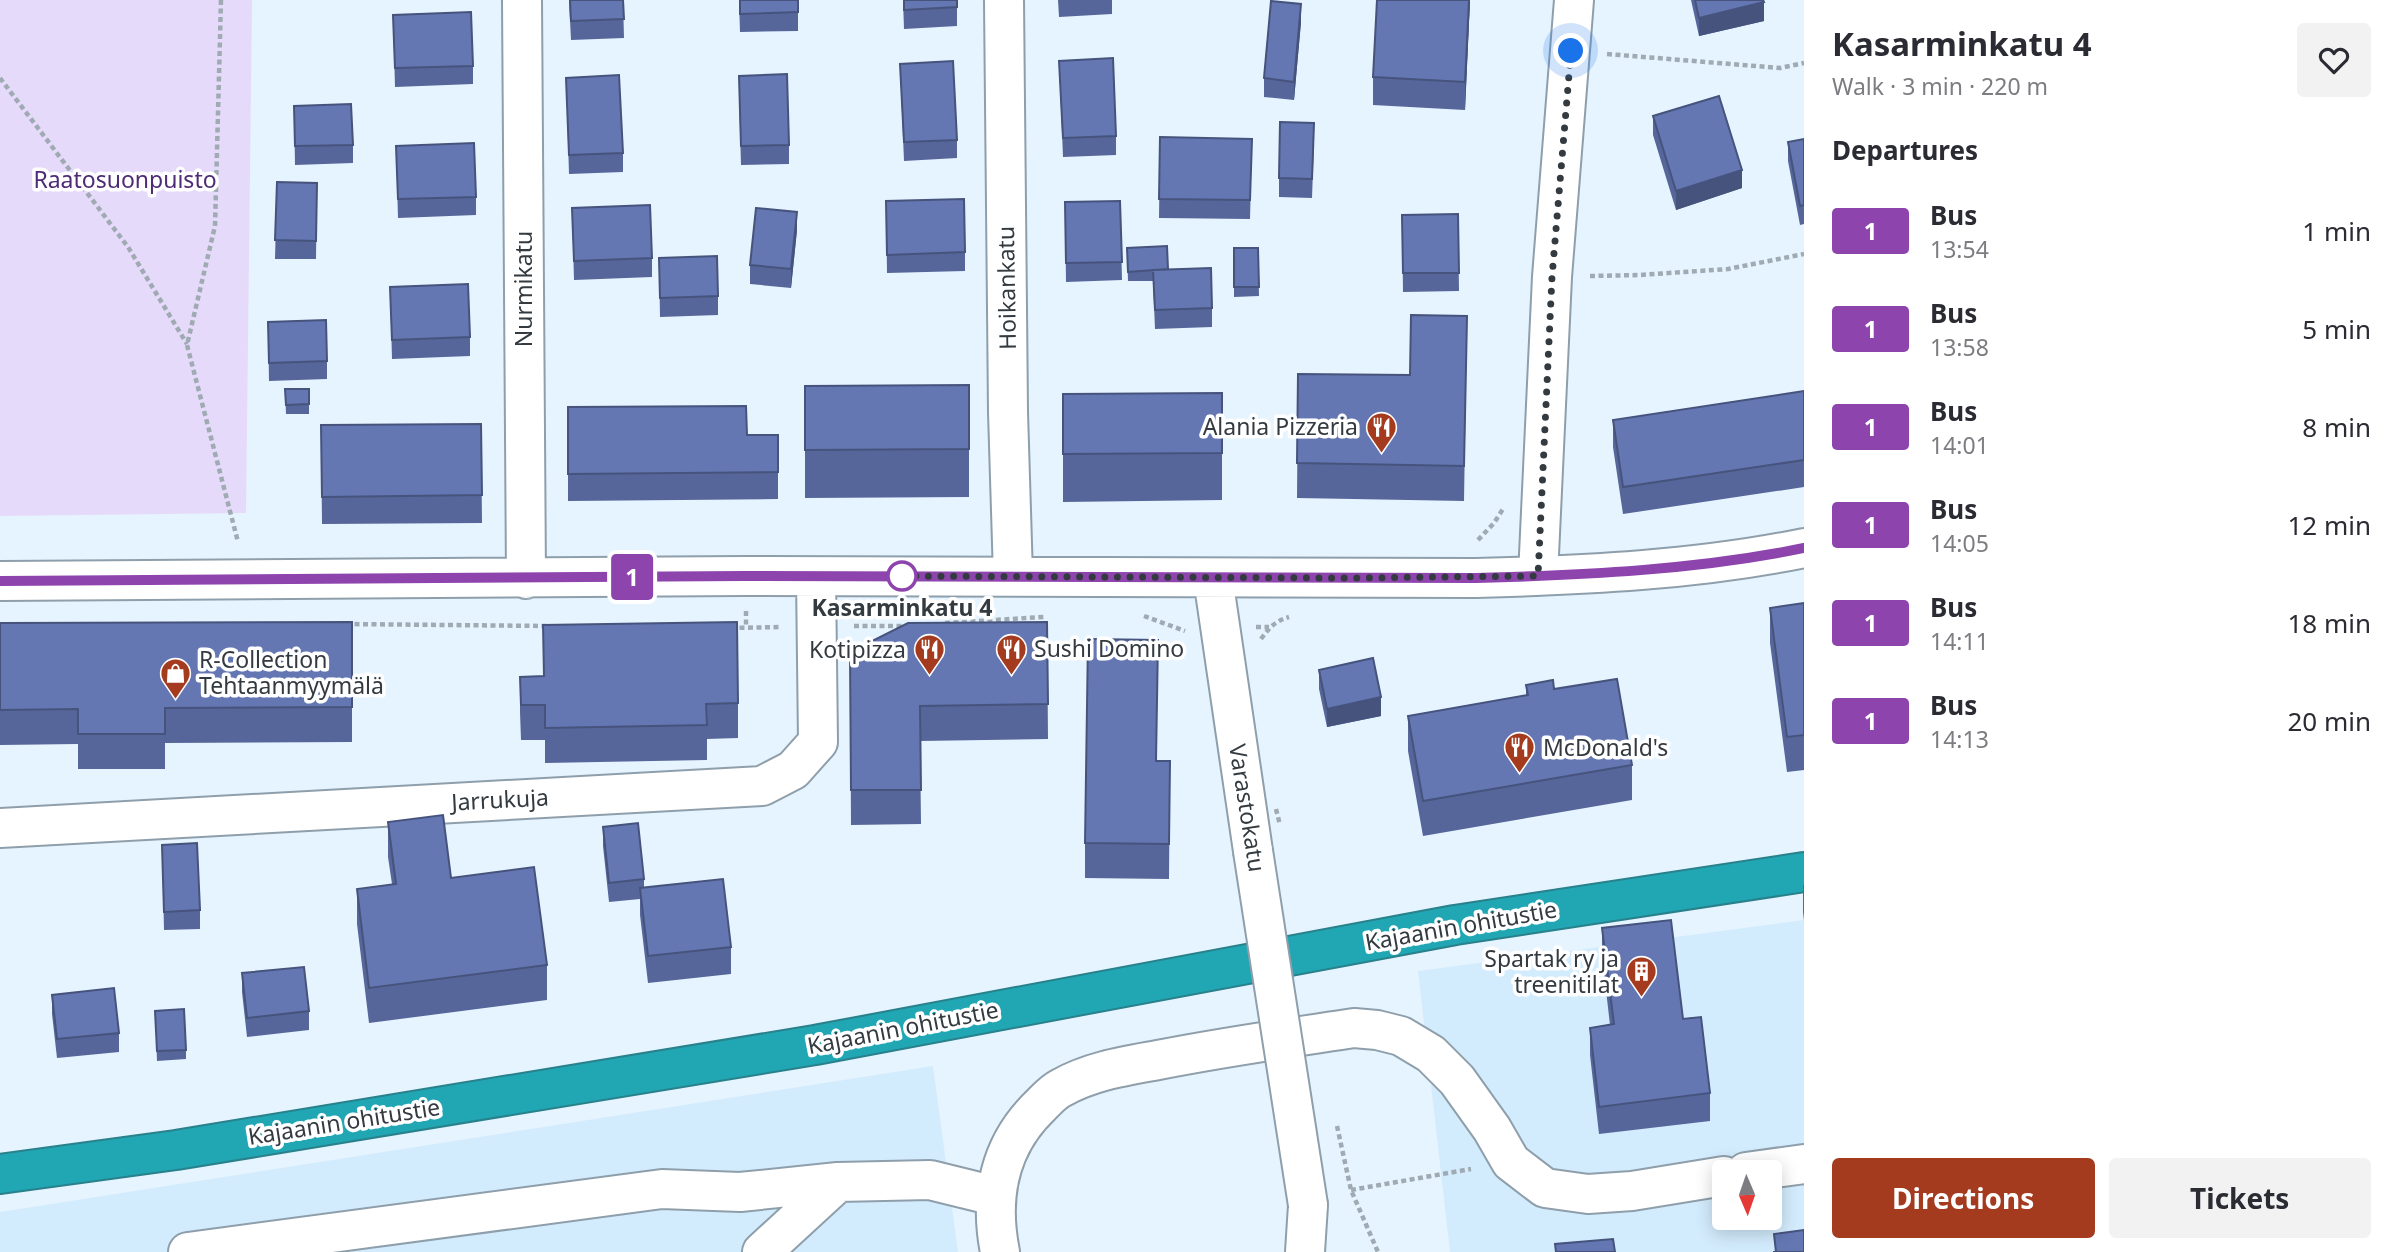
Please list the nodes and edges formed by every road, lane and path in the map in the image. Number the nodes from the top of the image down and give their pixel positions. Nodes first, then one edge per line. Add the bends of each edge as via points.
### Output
1 (220, 0) edge
2 (522, 0) edge
3 (1004, 0) edge
4 (1574, 0) edge
5 (1571, 51) junction
6 (1804, 63) edge
7 (0, 78) edge
8 (1804, 254) edge
9 (1552, 277) junction
10 (187, 345) junction
11 (1804, 548) edge
12 (241, 553) dead end
13 (1013, 576) junction
14 (1538, 576) junction
15 (816, 577) junction
16 (1213, 578) junction
17 (526, 579) junction
18 (0, 581) edge
19 (1141, 615) dead end
20 (1050, 617) dead end
21 (943, 623) edge
22 (342, 624) edge
23 (916, 625) edge
24 (551, 626) edge
25 (816, 627) junction
26 (1269, 627) dead end
27 (719, 628) edge
28 (1220, 629) junction
29 (0, 828) edge
30 (1804, 872) edge
31 (1804, 1164) edge
32 (1782, 1167) edge
33 (1472, 1168) dead end
34 (0, 1174) edge
35 (1712, 1178) edge
36 (838, 1182) junction
37 (1351, 1190) dead end
38 (995, 1196) junction
39 (188, 1252) edge
40 (762, 1252) edge
41 (1000, 1252) edge
42 (1305, 1252) edge

1 - 10 path via 215,226
2 - 17 street, Nurmikatu
3 - 13 street, Hoikankatu
4 - 5 street
5 - 6 path via 1780,68
5 - 9 street
7 - 10 path via 128,247
8 - 9 path via 1728,270
9 - 14 street
10 - 12 path
11 - 14 street via 1672,567
13 - 15 street
13 - 16 street
14 - 16 street
15 - 17 street
15 - 25 street, Jarrukuja
16 - 28 street, Varastokatu
17 - 18 street
19 - 28 path via 1181,631
20 - 21 path
22 - 24 path
23 - 25 path
25 - 27 path
25 - 29 street, Jarrukuja via 818,742 793,770 762,786
26 - 28 path
28 - 42 street, Varastokatu, bridge via 1308,1205
30 - 34 highway, Kajaanin ohitustie via 1455,925 816,1045 189,1148
31 - 32 street
33 - 37 path
35 - 38 street via 1588,1194 1545,1188 1511,1163 1457,1080 1431,1054 1401,1037 1354,1028 1096,1072 1058,1089 1032,1113 1007,1149
36 - 38 street via 930,1180
36 - 39 street via 740,1192 662,1189
36 - 40 street
38 - 41 street

